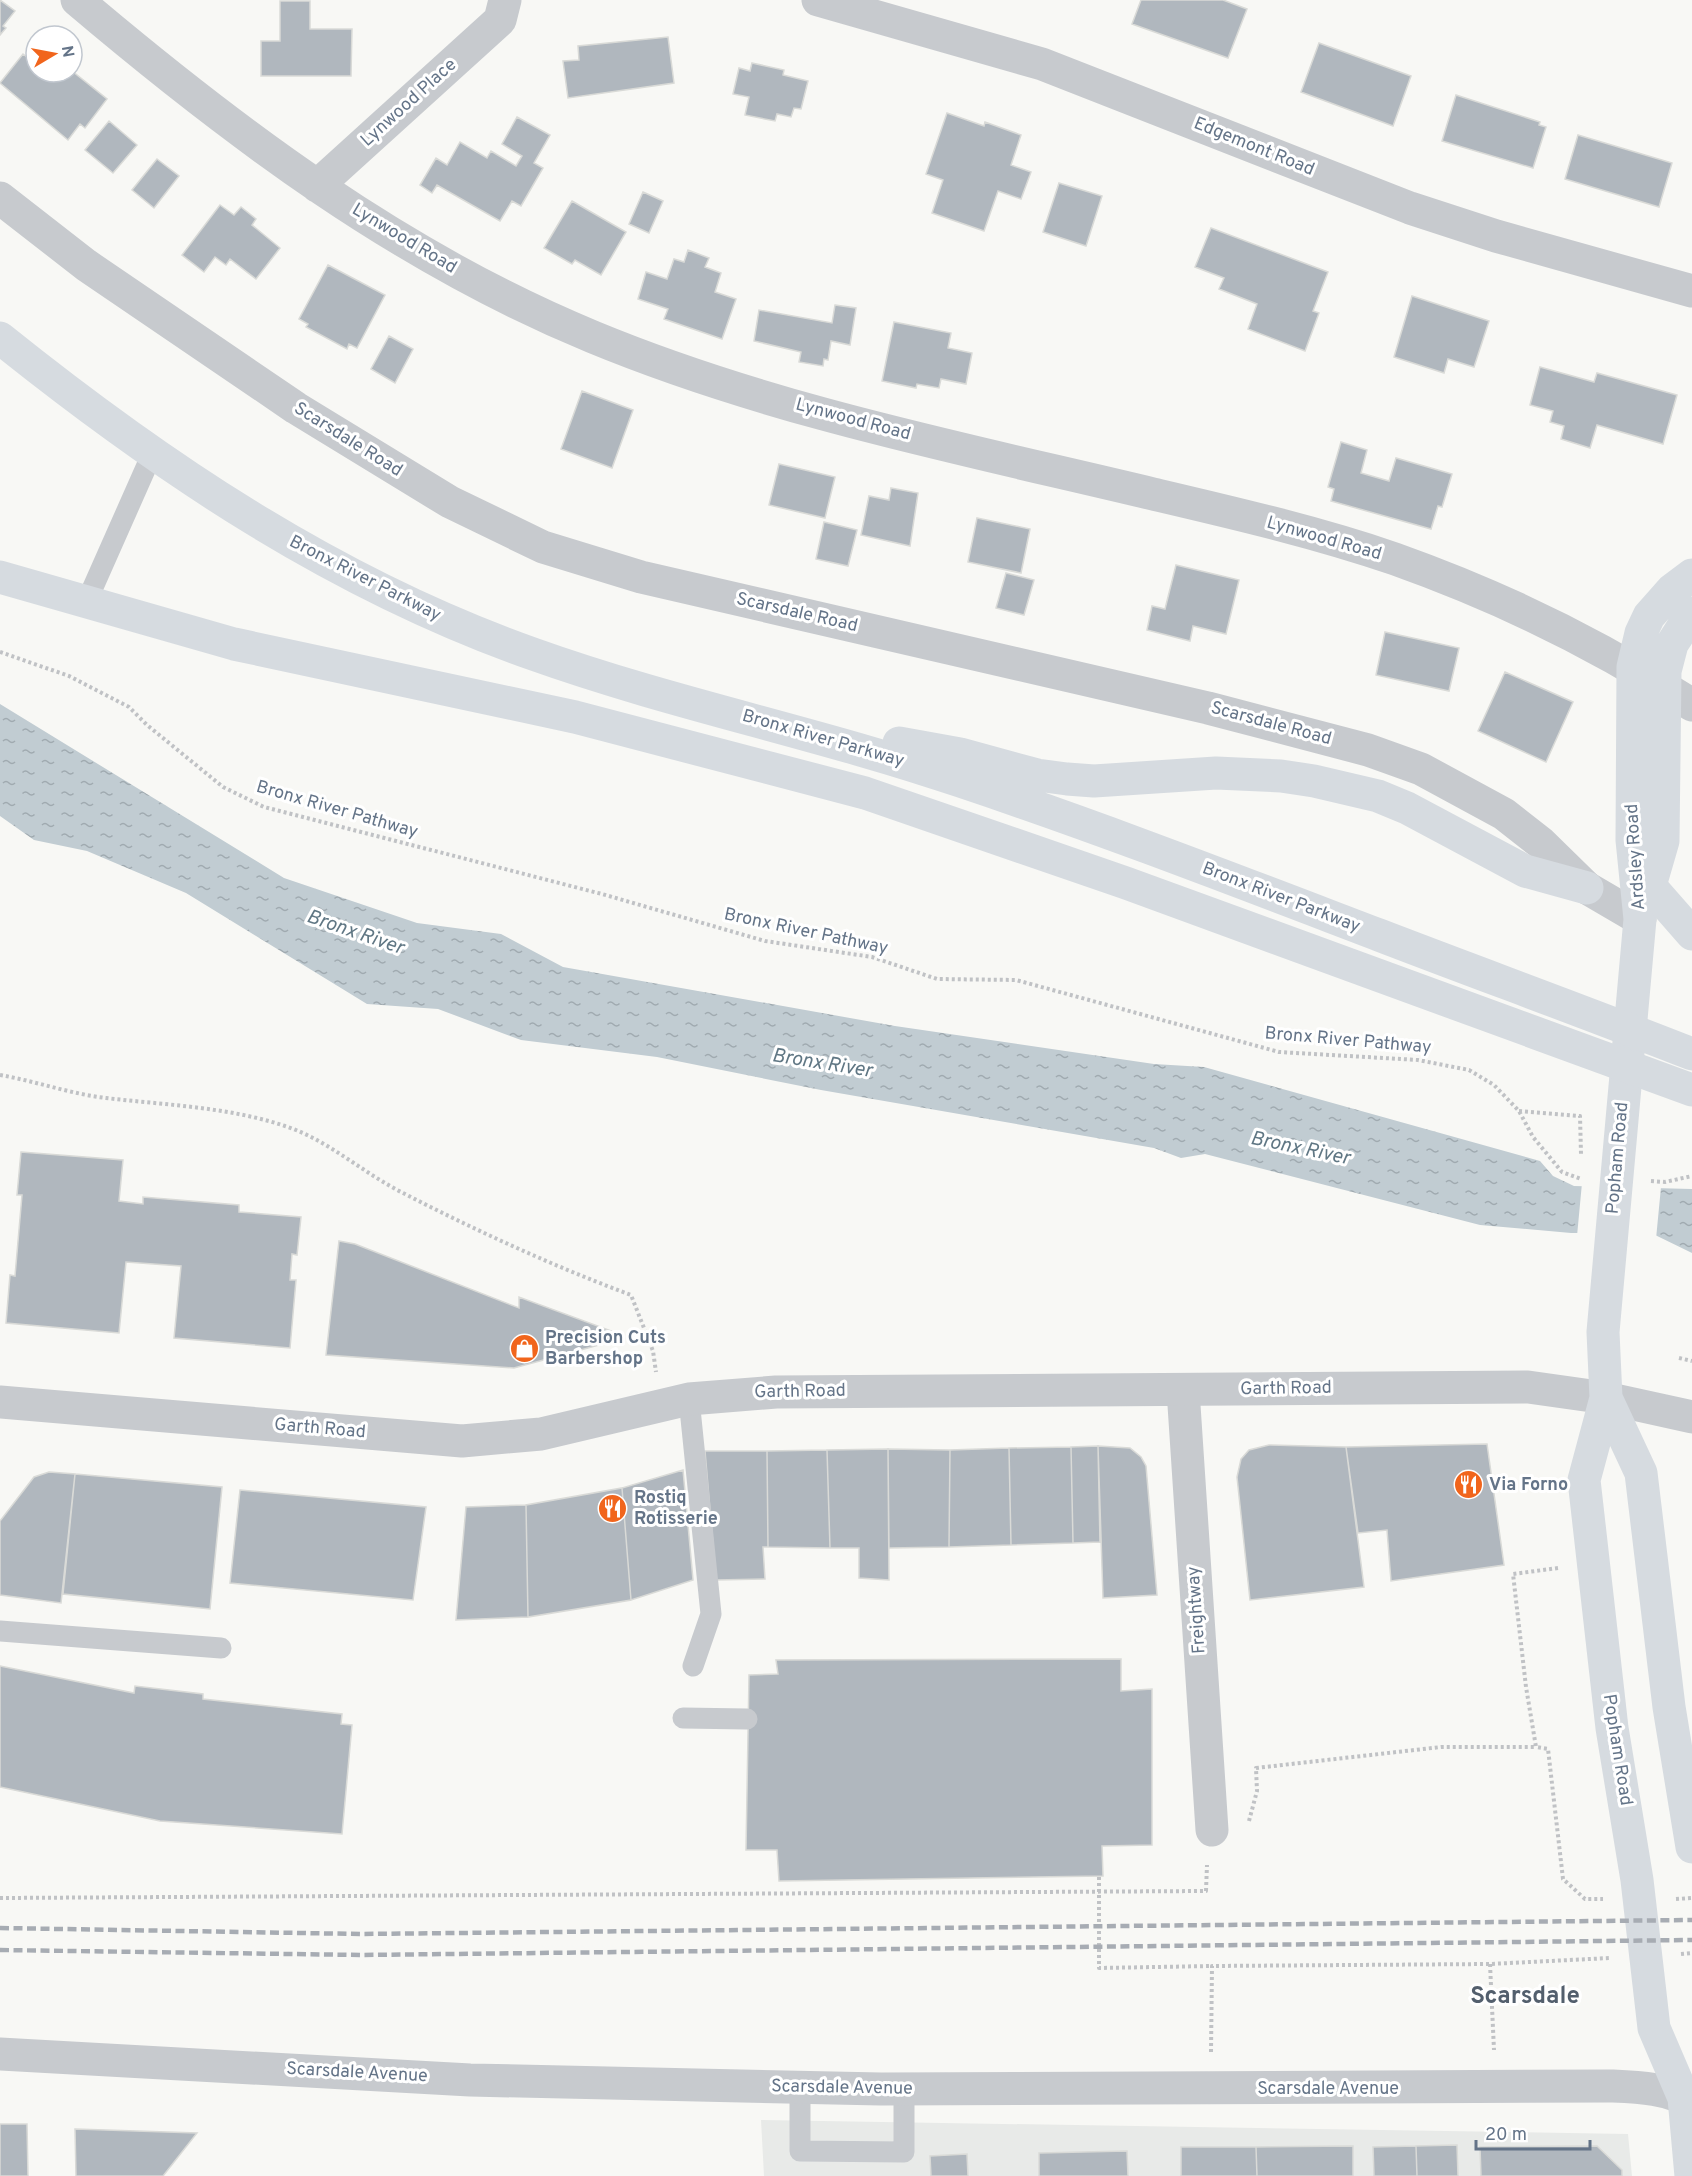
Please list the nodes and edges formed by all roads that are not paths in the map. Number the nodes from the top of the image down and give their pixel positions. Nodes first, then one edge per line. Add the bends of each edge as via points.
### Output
1 (77, 0) edge
2 (532, 0) edge
3 (818, 0) edge
4 (502, 10) edge
5 (317, 186) junction
6 (0, 198) edge
7 (1692, 291) edge
8 (0, 338) edge
9 (152, 454) junction
10 (1692, 575) edge
11 (0, 577) edge
12 (86, 603) junction
13 (1692, 613) edge
14 (1633, 667) junction
15 (1664, 687) junction
16 (1692, 705) edge
17 (736, 714) junction
18 (1650, 886) junction
19 (1587, 888) junction
20 (1640, 919) junction
21 (1692, 934) edge
22 (1692, 1054) edge
23 (1692, 1090) edge
24 (1183, 1390) junction
25 (1606, 1398) junction
26 (0, 1402) edge
27 (675, 1402) junction
28 (1692, 1417) edge
29 (0, 1631) edge
30 (221, 1648) dead end
31 (693, 1666) dead end
32 (683, 1718) dead end
33 (747, 1719) dead end
34 (1209, 1843) road end
35 (1692, 1847) edge
36 (0, 2054) edge
37 (800, 2087) junction
38 (904, 2089) junction
39 (1690, 2094) edge
40 (1691, 2176) edge

1 - 5 street, Lynwood Road via 218,116
2 - 4 street, Lynwood Place
3 - 7 street, Edgemont Road via 1042,64 1410,208
4 - 5 street, Lynwood Place
5 - 14 street, Lynwood Road via 384,230 479,283 604,342 836,416 1235,513 1393,558 1500,600
6 - 19 street, Scarsdale Road via 86,265 296,408 450,502 534,543 641,577 1209,708 1368,750 1421,769 1504,814 1542,843
8 - 9 main road, Bronx River Parkway
9 - 12 lane
9 - 17 main road, Bronx River Parkway via 281,536 405,602 534,655
10 - 14 main road, Ardsley Road via 1649,616
11 - 12 main road
12 - 23 main road via 303,660 651,736 865,793 1126,883
13 - 15 main road, Ardsley Road via 1672,644
14 - 15 street, Lynwood Road
14 - 20 main road, Ardsley Road via 1632,840
15 - 16 street, Lynwood Road
15 - 18 main road, Ardsley Road via 1663,841
17 - 19 main road via 960,754 1067,779 1094,781 1216,773 1314,781 1378,796 1525,871
17 - 22 main road, Bronx River Parkway via 869,751 1002,795
18 - 20 main road, Ardsley Road
18 - 21 main road
19 - 20 street, Scarsdale Road
20 - 25 main road, Popham Road via 1603,1332
24 - 25 street, Garth Road via 1528,1388
24 - 27 street, Garth Road via 776,1392
24 - 34 street, Freightway
25 - 28 street, Garth Road
25 - 35 main road, Popham Road via 1641,1473 1669,1707
25 - 39 main road, Popham Road via 1584,1480 1612,1728 1637,1880 1654,2028
26 - 27 street, Garth Road via 462,1441 541,1434
27 - 31 lane via 711,1614
29 - 30 lane
32 - 33 lane
36 - 37 street, Scarsdale Avenue via 470,2080
37 - 38 street, Scarsdale Avenue
37 - 38 lane via 800,2151 904,2152
38 - 39 street, Scarsdale Avenue via 1628,2087
39 - 40 main road, Popham Road

